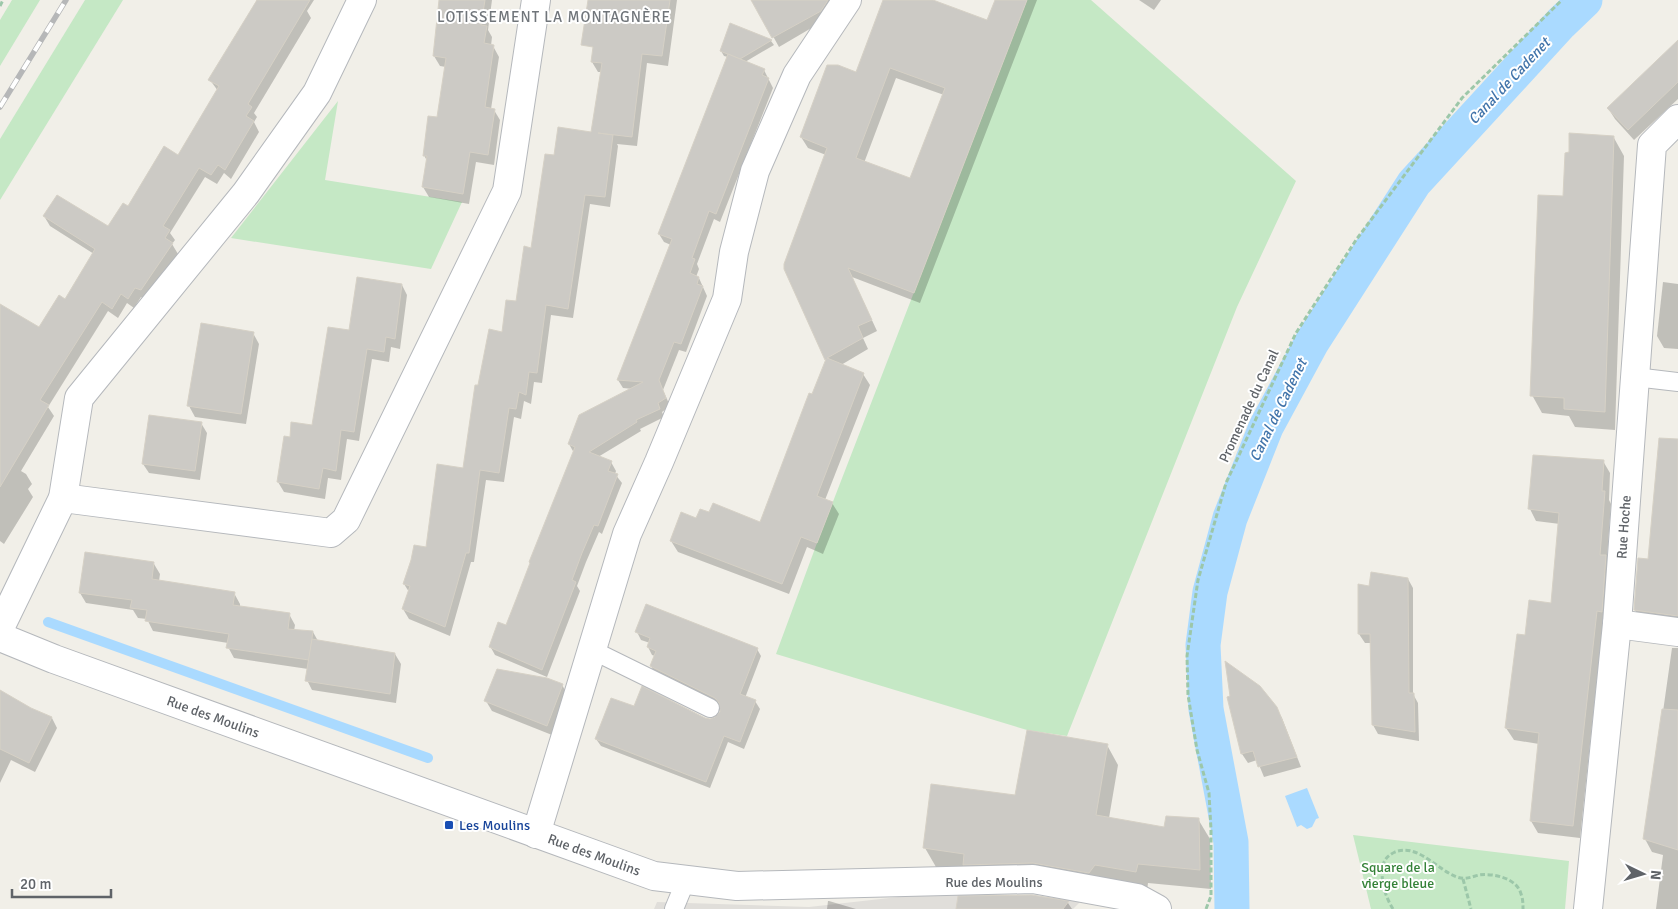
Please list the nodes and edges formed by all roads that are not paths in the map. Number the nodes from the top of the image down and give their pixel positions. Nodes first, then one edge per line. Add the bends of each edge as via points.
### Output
1 (362, 0) edge
2 (536, 0) edge
3 (847, 0) edge
4 (1678, 119) edge
5 (1635, 377) junction
6 (1678, 382) edge
7 (63, 498) junction
8 (1617, 624) junction
9 (0, 628) edge
10 (1678, 632) edge
11 (0, 637) edge
12 (592, 650) junction
13 (710, 708) dead end
14 (536, 834) junction
15 (686, 880) junction
16 (674, 909) edge
17 (1157, 909) edge
18 (1588, 909) edge

1 - 7 street via 317,93 246,193 79,398
2 - 7 street via 507,191 346,520 331,533
3 - 12 street via 797,75 754,171 734,252 727,299 627,534
4 - 5 street, Rue Hoche via 1652,145
5 - 6 lane
5 - 8 street, Rue Hoche
7 - 9 street
8 - 10 street
8 - 18 street, Rue Hoche
11 - 14 street, Rue des Moulins
12 - 13 lane
12 - 14 street
14 - 15 street, Rue des Moulins via 654,876
15 - 16 lane
15 - 17 street, Rue des Moulins via 737,886 1033,879 1137,898

